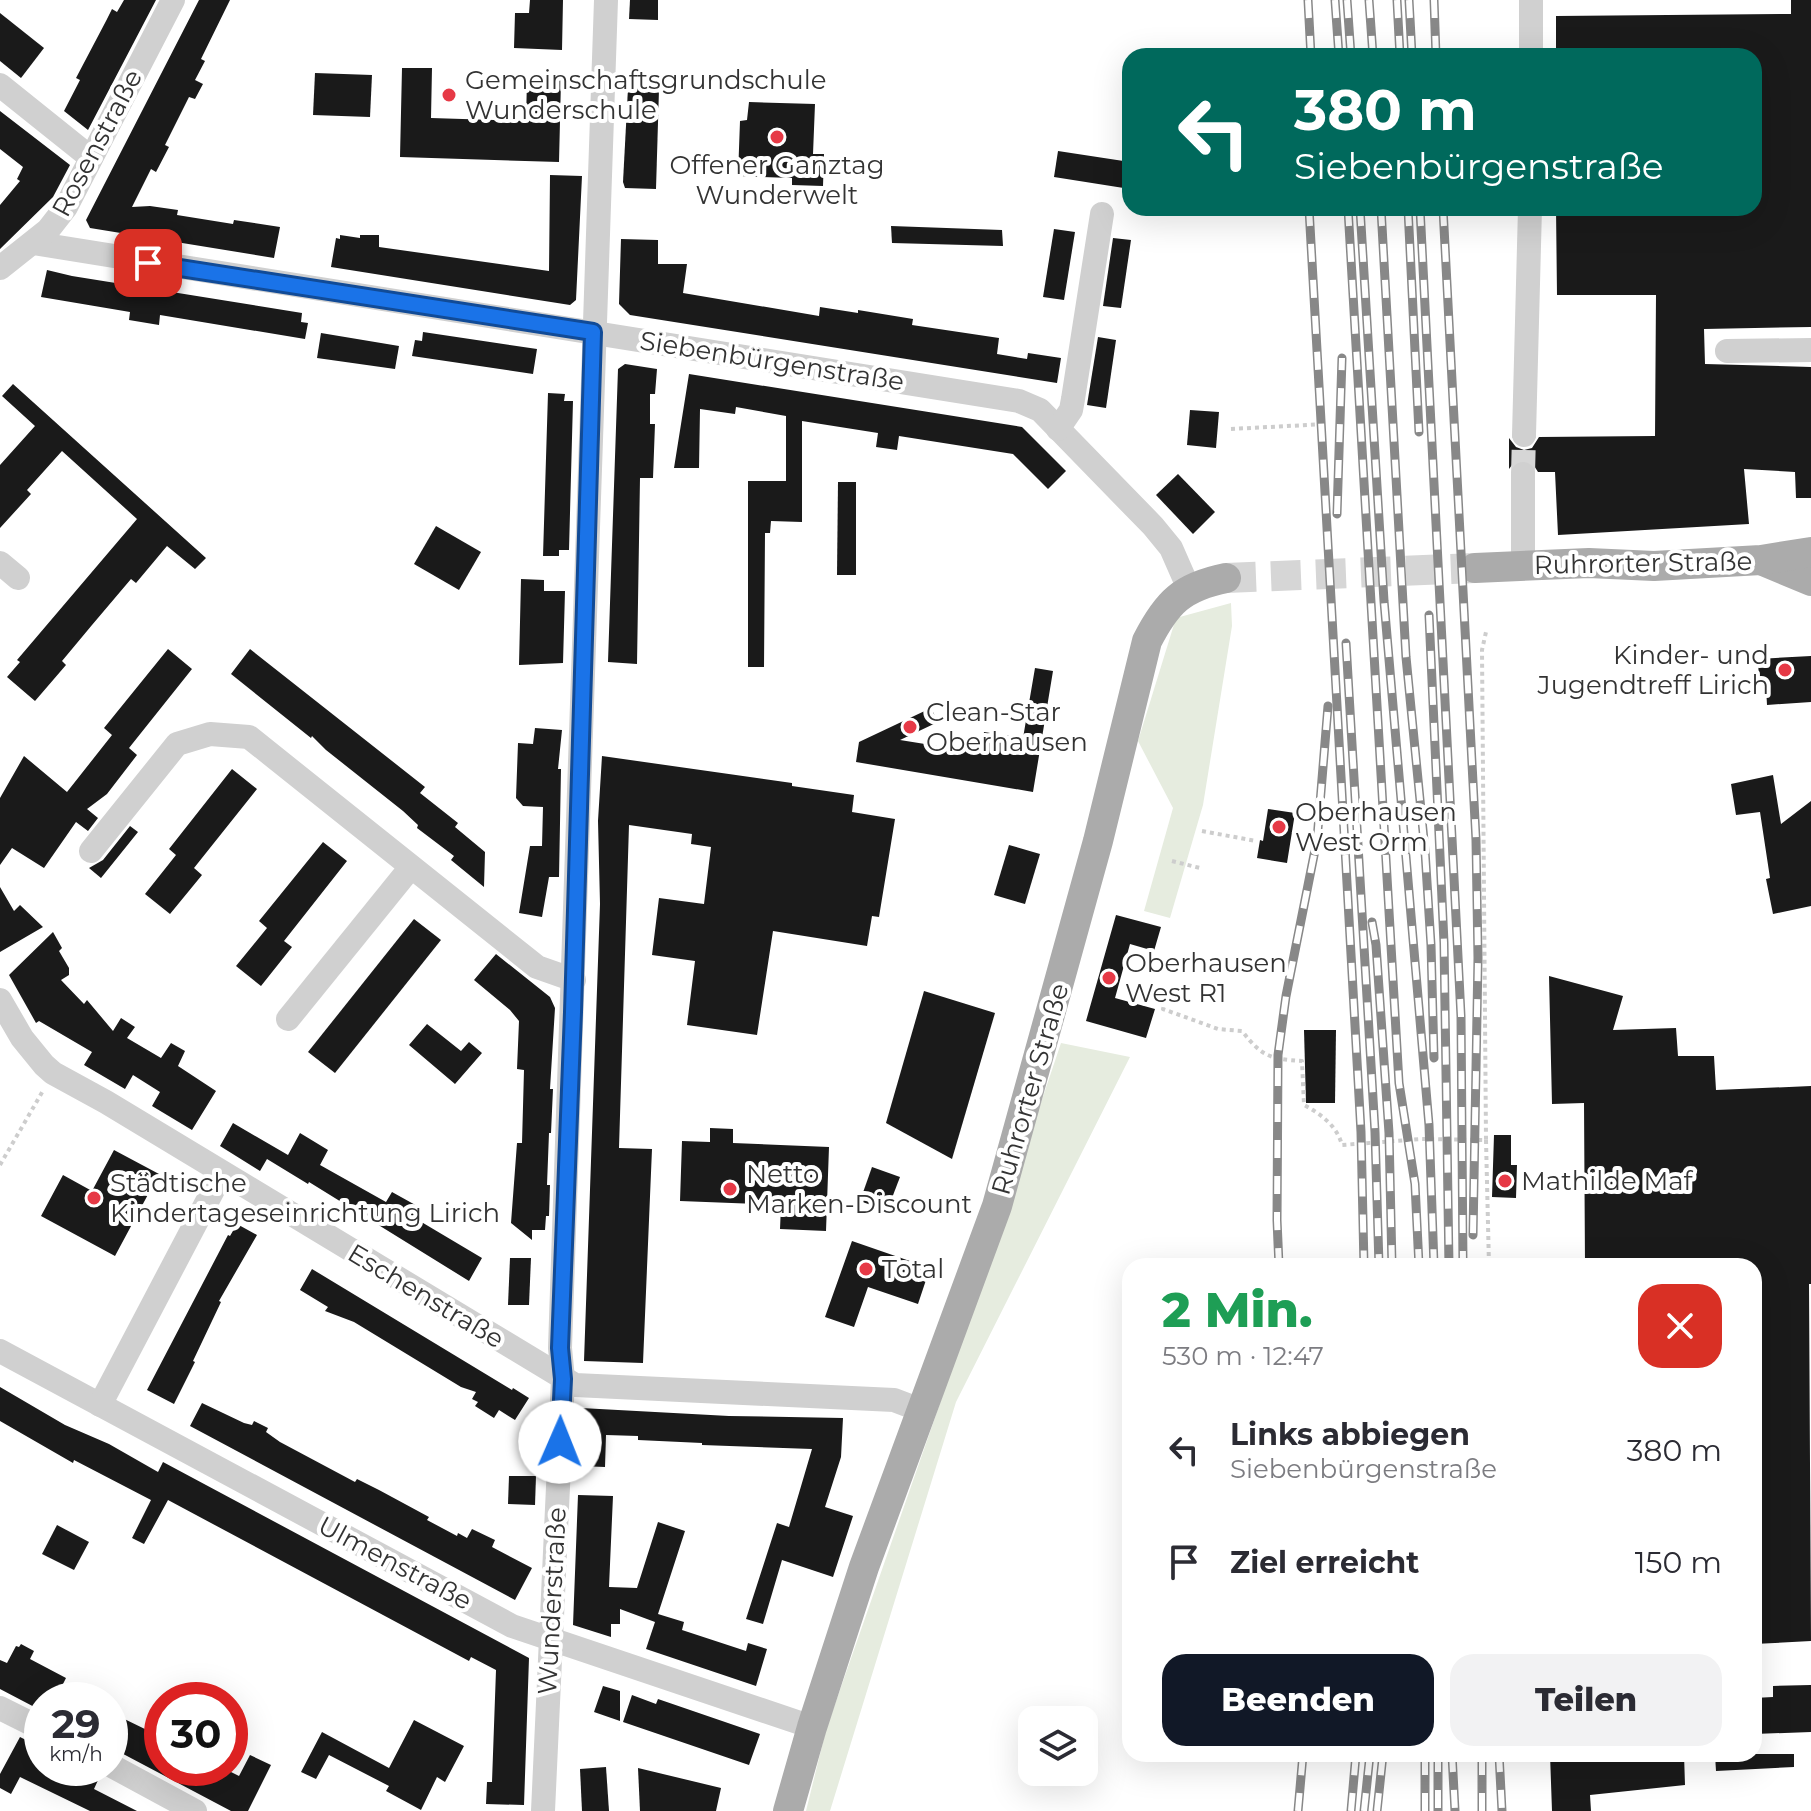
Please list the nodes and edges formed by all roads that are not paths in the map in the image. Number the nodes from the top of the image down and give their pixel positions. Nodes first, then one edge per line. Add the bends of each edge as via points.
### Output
1 (173, 0) edge
2 (606, 0) edge
3 (1531, 0) edge
4 (1531, 48) edge
5 (0, 85) edge
6 (91, 158) junction
7 (1102, 214) dead end
8 (1530, 216) edge
9 (33, 243) junction
10 (0, 268) edge
11 (593, 332) junction
12 (1811, 350) edge
13 (1727, 351) dead end
14 (1058, 429) junction
15 (1524, 435) tunnel mouth
16 (1523, 474) tunnel mouth
17 (1811, 552) edge
18 (1761, 560) junction
19 (1523, 566) junction
20 (1475, 568) tunnel mouth
21 (1226, 578) tunnel mouth
22 (1811, 581) edge
23 (1189, 589) junction
24 (91, 851) dead end
25 (411, 867) junction
26 (574, 980) junction
27 (0, 1000) edge
28 (288, 1019) dead end
29 (222, 1173) junction
30 (0, 1351) edge
31 (563, 1379) junction
32 (100, 1405) junction
33 (923, 1411) junction
34 (551, 1641) junction
35 (2, 1716) edge
36 (24, 1723) edge
37 (812, 1727) junction
38 (128, 1775) edge
39 (195, 1811) edge
40 (543, 1811) edge
41 (788, 1811) edge

1 - 6 street, Rosenstraße
2 - 11 street, Wunderstraße
3 - 4 street
5 - 6 street
6 - 9 street, Rosenstraße via 58,219
7 - 14 street via 1071,410
8 - 15 street
9 - 10 street, Rosenstraße
9 - 11 street, Siebenbürgenstraße
11 - 14 street, Siebenbürgenstraße via 1019,401 1040,410
11 - 26 street, Wunderstraße
12 - 13 street
14 - 23 street, Siebenbürgenstraße via 1153,526 1171,548
16 - 19 street
17 - 18 main road, Ruhrorter Straße
18 - 19 main road, Ruhrorter Straße
18 - 22 main road
19 - 20 main road, Ruhrorter Straße
21 - 23 main road, Ruhrorter Straße
23 - 33 main road, Ruhrorter Straße via 1159,618 1141,661 1020,1129
24 - 25 street via 177,744 210,734 249,737
25 - 26 street via 537,967
25 - 28 street
26 - 31 street, Wunderstraße
27 - 29 street, Eschenstraße via 22,1038 53,1073
29 - 31 street, Eschenstraße
29 - 32 street
30 - 32 street, Ulmenstraße
31 - 33 street, Eschenstraße via 579,1386 894,1400
31 - 34 street, Wunderstraße
32 - 34 street, Ulmenstraße via 512,1626
33 - 37 main road, Ruhrorter Straße
34 - 37 street, Ulmenstraße
34 - 40 street, Wunderstraße
35 - 36 street
37 - 41 main road, Ruhrorter Straße
38 - 39 street

